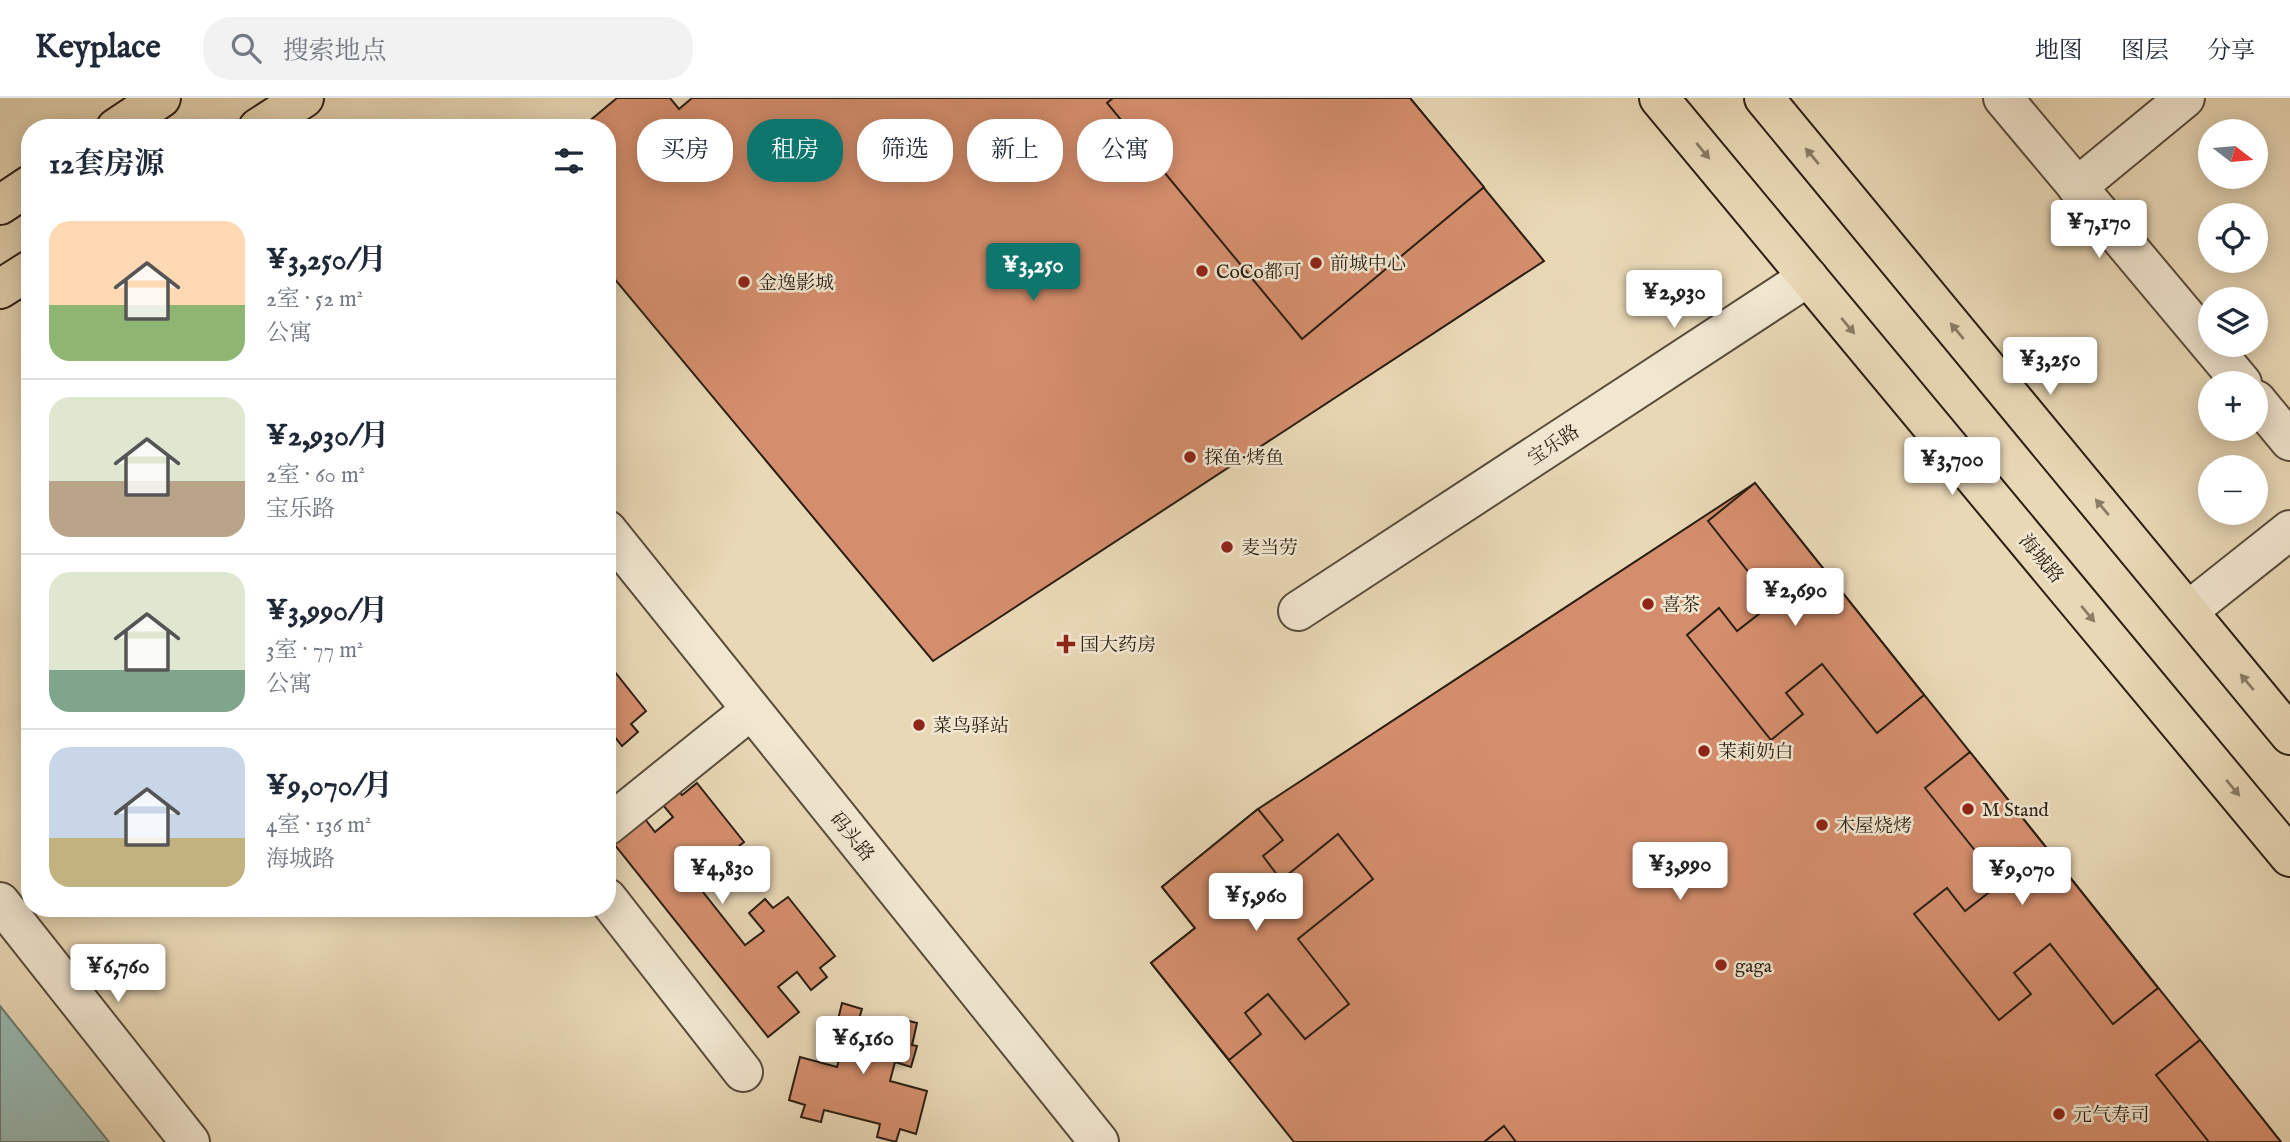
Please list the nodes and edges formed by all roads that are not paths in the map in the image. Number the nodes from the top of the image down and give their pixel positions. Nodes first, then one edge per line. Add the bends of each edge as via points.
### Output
1 (161, 98) edge
2 (1659, 98) edge
3 (1764, 98) edge
4 (2003, 98) edge
5 (2185, 98) edge
6 (130, 119) edge
7 (2077, 187) junction
8 (21, 191) edge
9 (0, 205) edge
10 (21, 276) edge
11 (1808, 277) junction
12 (0, 289) edge
13 (2232, 371) edge
14 (2268, 414) edge
15 (2290, 441) edge
16 (2290, 530) edge
17 (616, 541) edge
18 (1298, 611) dead end
19 (2188, 611) junction
20 (751, 710) junction
21 (2290, 735) edge
22 (616, 819) edge
23 (2290, 857) edge
24 (0, 902) edge
25 (616, 910) edge
26 (743, 1072) dead end
27 (190, 1142) edge
28 (1099, 1142) edge

1 - 6 main road
2 -> 11 main road, 海城路
19 -> 3 main road
4 - 7 street
5 - 7 street
7 - 13 street
8 - 9 main road
10 - 12 main road
11 - 18 street, 宝乐路
11 -> 23 main road, 海城路
14 - 15 street
16 - 19 street
17 - 20 street, 码头路
21 -> 19 main road
20 - 22 street
20 - 28 street, 码头路
24 - 27 street
25 - 26 street

